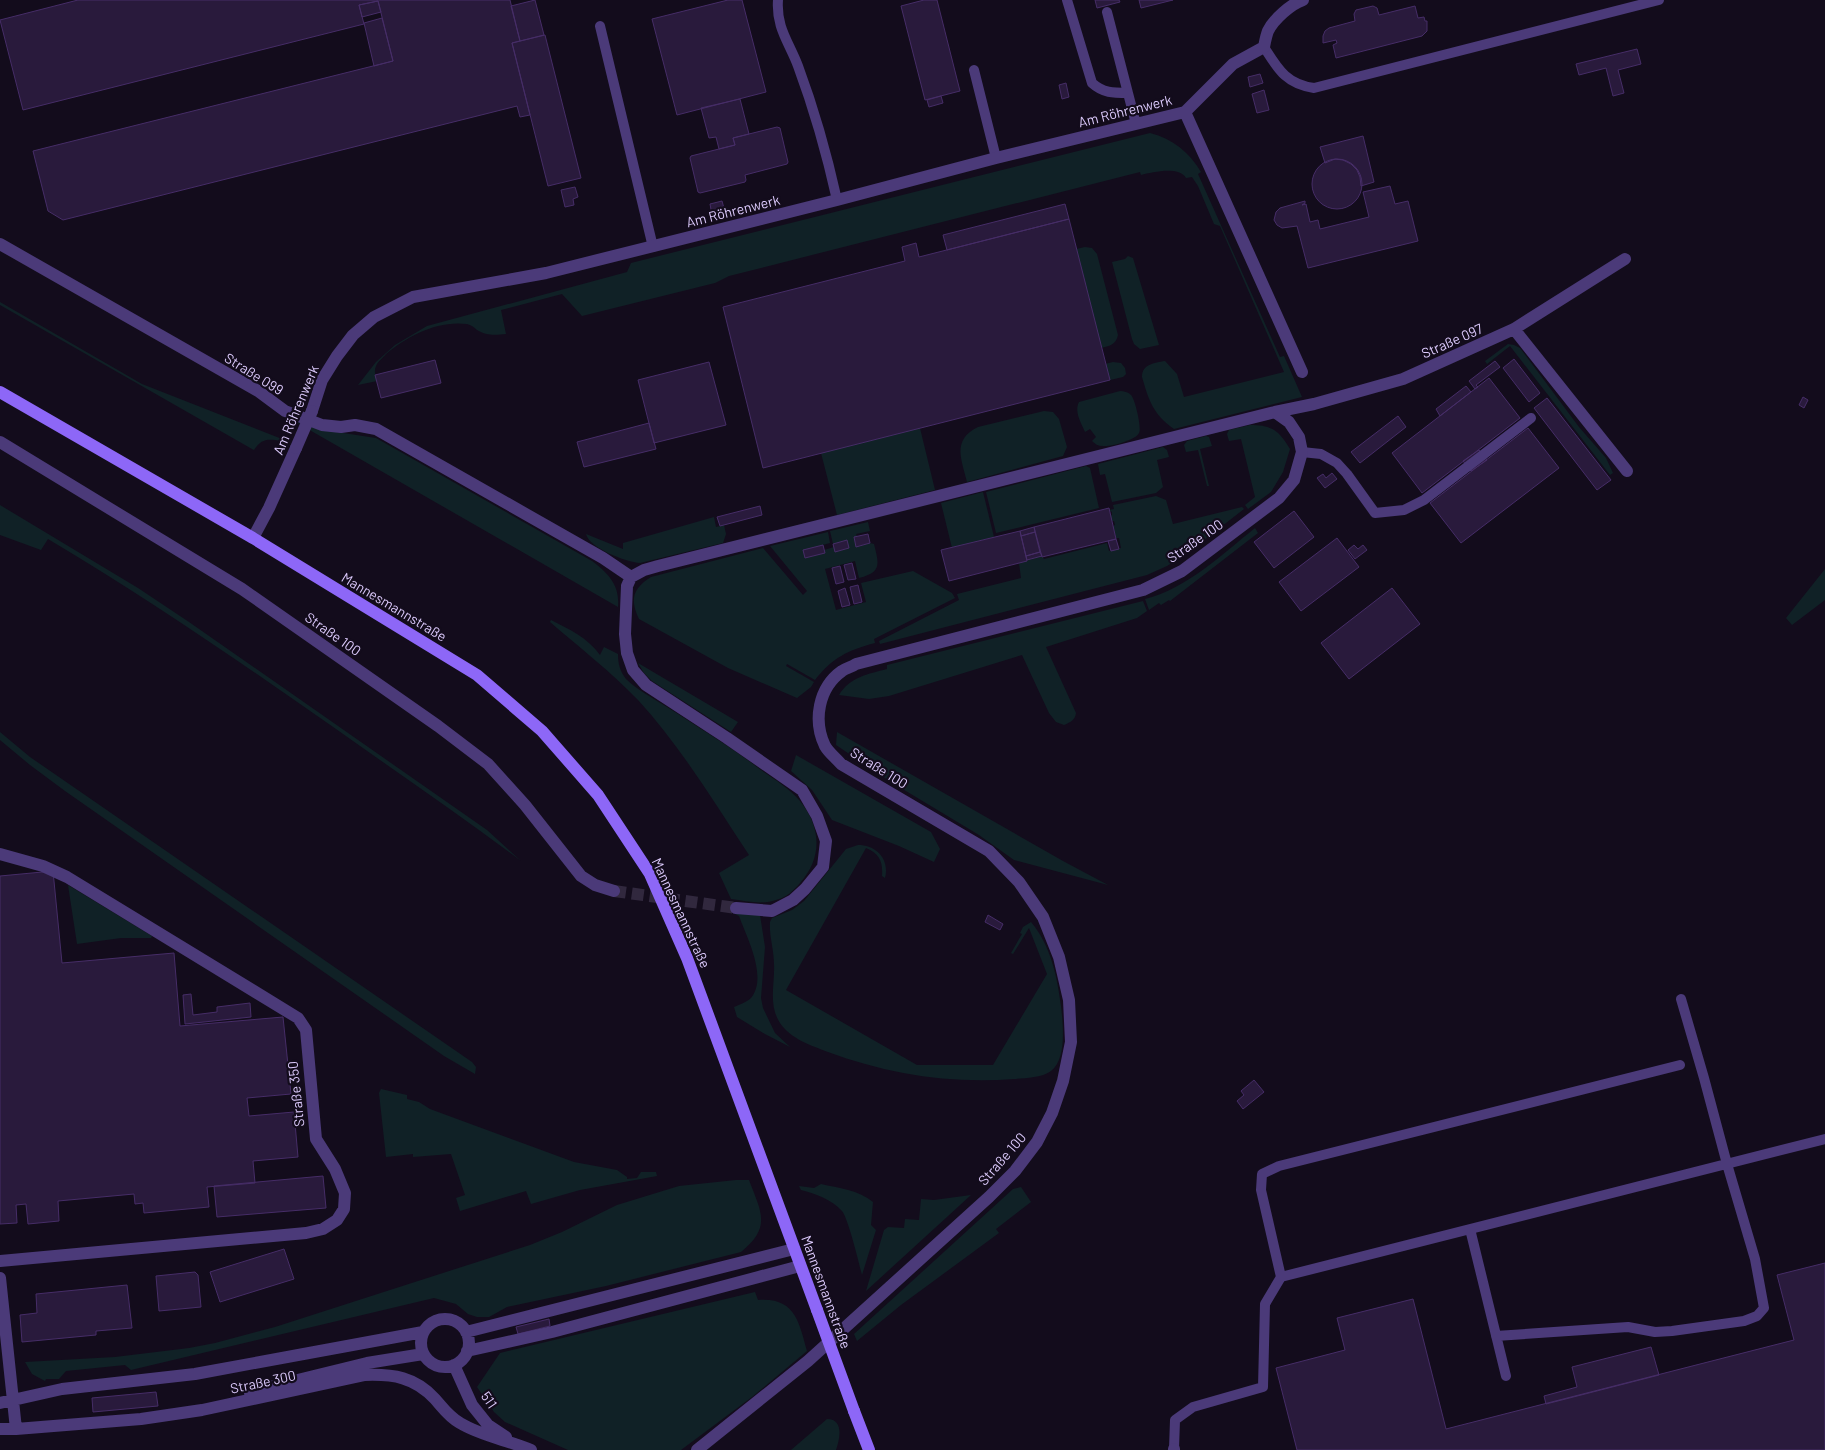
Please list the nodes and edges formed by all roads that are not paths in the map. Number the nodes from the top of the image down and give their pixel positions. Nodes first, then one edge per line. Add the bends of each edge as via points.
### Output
1 (778, 0) edge
2 (1067, 0) edge
3 (1303, 0) edge
4 (1659, 0) edge
5 (1108, 12) dead end
6 (600, 26) dead end
7 (1264, 47) junction
8 (974, 70) dead end
9 (1128, 93) junction
10 (1186, 112) junction
11 (1136, 124) junction
12 (996, 158) junction
13 (838, 200) junction
14 (0, 244) edge
15 (653, 247) junction
16 (1625, 259) dead end
17 (1514, 329) junction
18 (1302, 372) dead end
19 (0, 392) edge
20 (1276, 412) junction
21 (1531, 418) dead end
22 (0, 442) edge
23 (1302, 452) junction
24 (1626, 471) dead end
25 (253, 538) junction
26 (631, 577) junction
27 (0, 854) edge
28 (614, 890) tunnel mouth
29 (736, 908) tunnel mouth
30 (1681, 999) dead end
31 (1680, 1065) dead end
32 (1825, 1139) edge
33 (1727, 1164) junction
34 (1470, 1229) junction
35 (794, 1249) junction
36 (0, 1261) edge
37 (800, 1266) junction
38 (1281, 1277) junction
39 (0, 1278) edge
40 (423, 1332) junction
41 (466, 1332) junction
42 (1496, 1336) junction
43 (467, 1351) junction
44 (424, 1354) junction
45 (454, 1365) junction
46 (1506, 1376) dead end
47 (14, 1400) junction
48 (0, 1403) edge
49 (202, 1410) junction
50 (0, 1429) edge
51 (16, 1429) junction
52 (512, 1442) junction
53 (1174, 1449) edge
54 (531, 1450) edge
55 (697, 1450) edge
56 (869, 1450) edge

1 - 13 lane via 782,33 797,64
2 - 9 lane via 1092,83 1099,90
3 - 7 street via 1278,18 1268,31
4 - 7 lane via 1314,88 1286,78
5 - 9 lane
6 - 15 lane
7 - 10 street, Am Röhrenwerk via 1233,64
8 - 12 lane
9 - 11 lane
10 - 11 street, Am Röhrenwerk
10 - 18 street
11 - 12 street, Am Röhrenwerk
12 - 13 street, Am Röhrenwerk
13 - 15 street, Am Röhrenwerk
14 - 26 street, Straße 099 via 258,391 285,411 322,425 376,429
15 - 25 street, Am Röhrenwerk, bridge via 546,273 413,297 374,317 353,335 322,380 296,448
16 - 17 street, Straße 097
17 - 20 street, Straße 097 via 1403,379
17 - 24 street
19 - 25 main road, Mannesmannstraße
20 - 23 street via 1298,437
20 - 26 street via 658,566
21 - 23 lane via 1424,500 1404,510 1375,513 1337,463 1321,454
22 - 28 street, Straße 100 via 242,589 438,726 488,764 581,876 595,885
23 - 55 street, Straße 100 via 1294,480 1280,498 1182,571 1143,590 856,664 842,671 827,686 819,707 818,729 826,748 841,764 989,852 1019,882 1043,918 1059,957 1069,1000 1071,1042 1052,1113 1037,1142 1015,1172 808,1361
25 - 35 main road, Mannesmannstraße via 477,675 542,731 598,796 650,874 687,958
26 - 29 street via 627,586 625,634 633,670 646,685 802,790 817,816 826,841 822,867 793,900 772,911
27 - 36 street, Straße 350 via 43,866 67,877 298,1018 306,1030 316,1139 335,1169 345,1193 344,1208 337,1220 323,1229 306,1233
30 - 33 lane
31 - 38 lane via 1279,1166 1262,1174 1262,1190
32 - 33 lane
33 - 34 lane
33 - 42 lane via 1763,1296 1764,1308 1757,1316 1744,1321 1672,1331 1655,1332 1628,1327
34 - 38 lane
34 - 42 lane
35 - 37 main road, Mannesmannstraße
35 - 41 street
37 - 43 street via 552,1332
37 - 56 main road, Mannesmannstraße, bridge
38 - 53 lane via 1265,1304 1262,1387 1193,1407 1175,1420
39 - 47 street
40 - 41 street via 434,1321 448,1319 462,1326
40 - 44 street via 421,1347
40 - 47 street, Straße 300 via 195,1374 62,1389
41 - 43 street
42 - 46 lane
43 - 45 street
44 - 45 street via 433,1364
44 - 49 street via 367,1363 282,1383
45 - 52 street, 511 via 472,1405 488,1424
47 - 48 street, Straße 300
47 - 51 street
49 - 51 street, Straße 300 via 142,1419
49 - 52 street, Straße 300 via 387,1374 424,1389 460,1423
50 - 51 street, Straße 300
52 - 54 street

